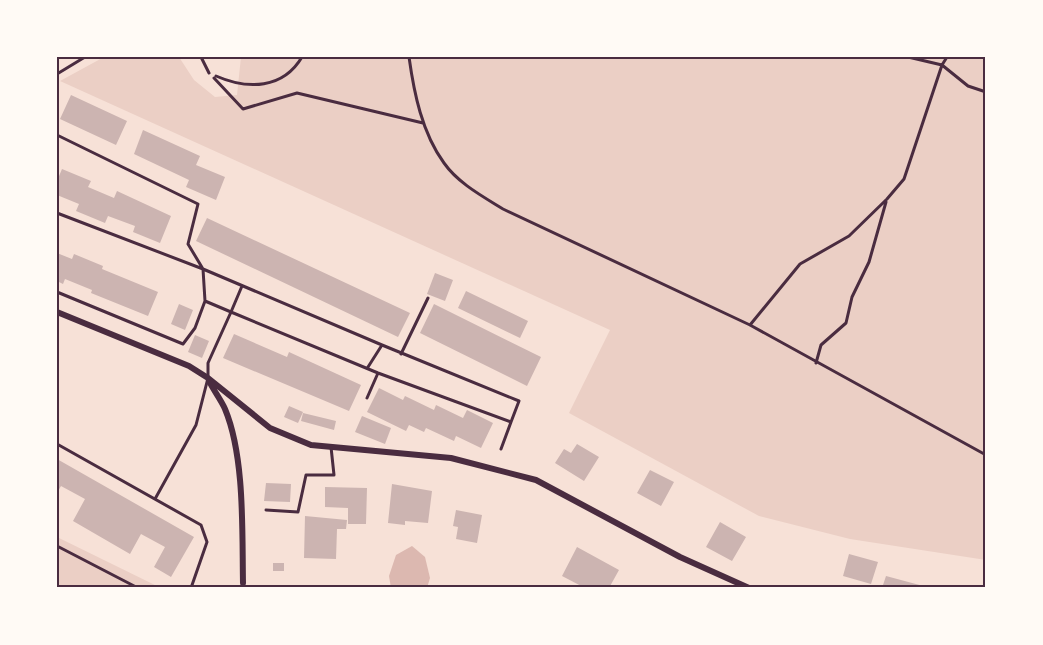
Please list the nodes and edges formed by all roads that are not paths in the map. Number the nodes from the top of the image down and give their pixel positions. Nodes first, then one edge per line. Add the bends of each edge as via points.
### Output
1 (86, 57) edge
2 (201, 57) edge
3 (209, 73) road end
4 (57, 74) edge
5 (57, 135) edge
6 (57, 213) edge
7 (203, 269) junction
8 (242, 286) junction
9 (57, 292) edge
10 (428, 298) dead end
11 (205, 301) junction
12 (57, 312) edge
13 (231, 312) junction
14 (381, 345) junction
15 (401, 354) junction
16 (368, 367) junction
17 (378, 373) junction
18 (208, 378) junction
19 (367, 398) dead end
20 (511, 423) junction
21 (57, 444) edge
22 (331, 447) junction
23 (501, 449) dead end
24 (155, 499) junction
25 (266, 510) dead end
26 (57, 546) edge
27 (246, 586) edge
28 (138, 588) edge
29 (191, 588) edge
30 (749, 588) edge

1 - 4 lane
2 - 3 lane
5 - 7 lane via 198,204 188,244
6 - 7 lane
7 - 8 lane
7 - 11 lane
8 - 13 lane
8 - 14 lane
9 - 11 lane via 183,345
10 - 15 lane
11 - 13 lane
12 - 18 street via 189,366
13 - 16 lane
13 - 18 lane via 208,363
14 - 15 lane
14 - 16 lane
15 - 20 lane via 519,401
16 - 17 lane
17 - 19 lane
17 - 20 lane
18 - 22 street via 270,428 310,445
18 - 24 lane via 196,425
18 - 27 street via 225,409 233,436
20 - 23 lane
21 - 24 lane
22 - 25 lane via 334,475 306,475 298,512
22 - 30 street via 451,458 536,480 680,557
24 - 29 lane via 201,525 207,542
26 - 28 lane

